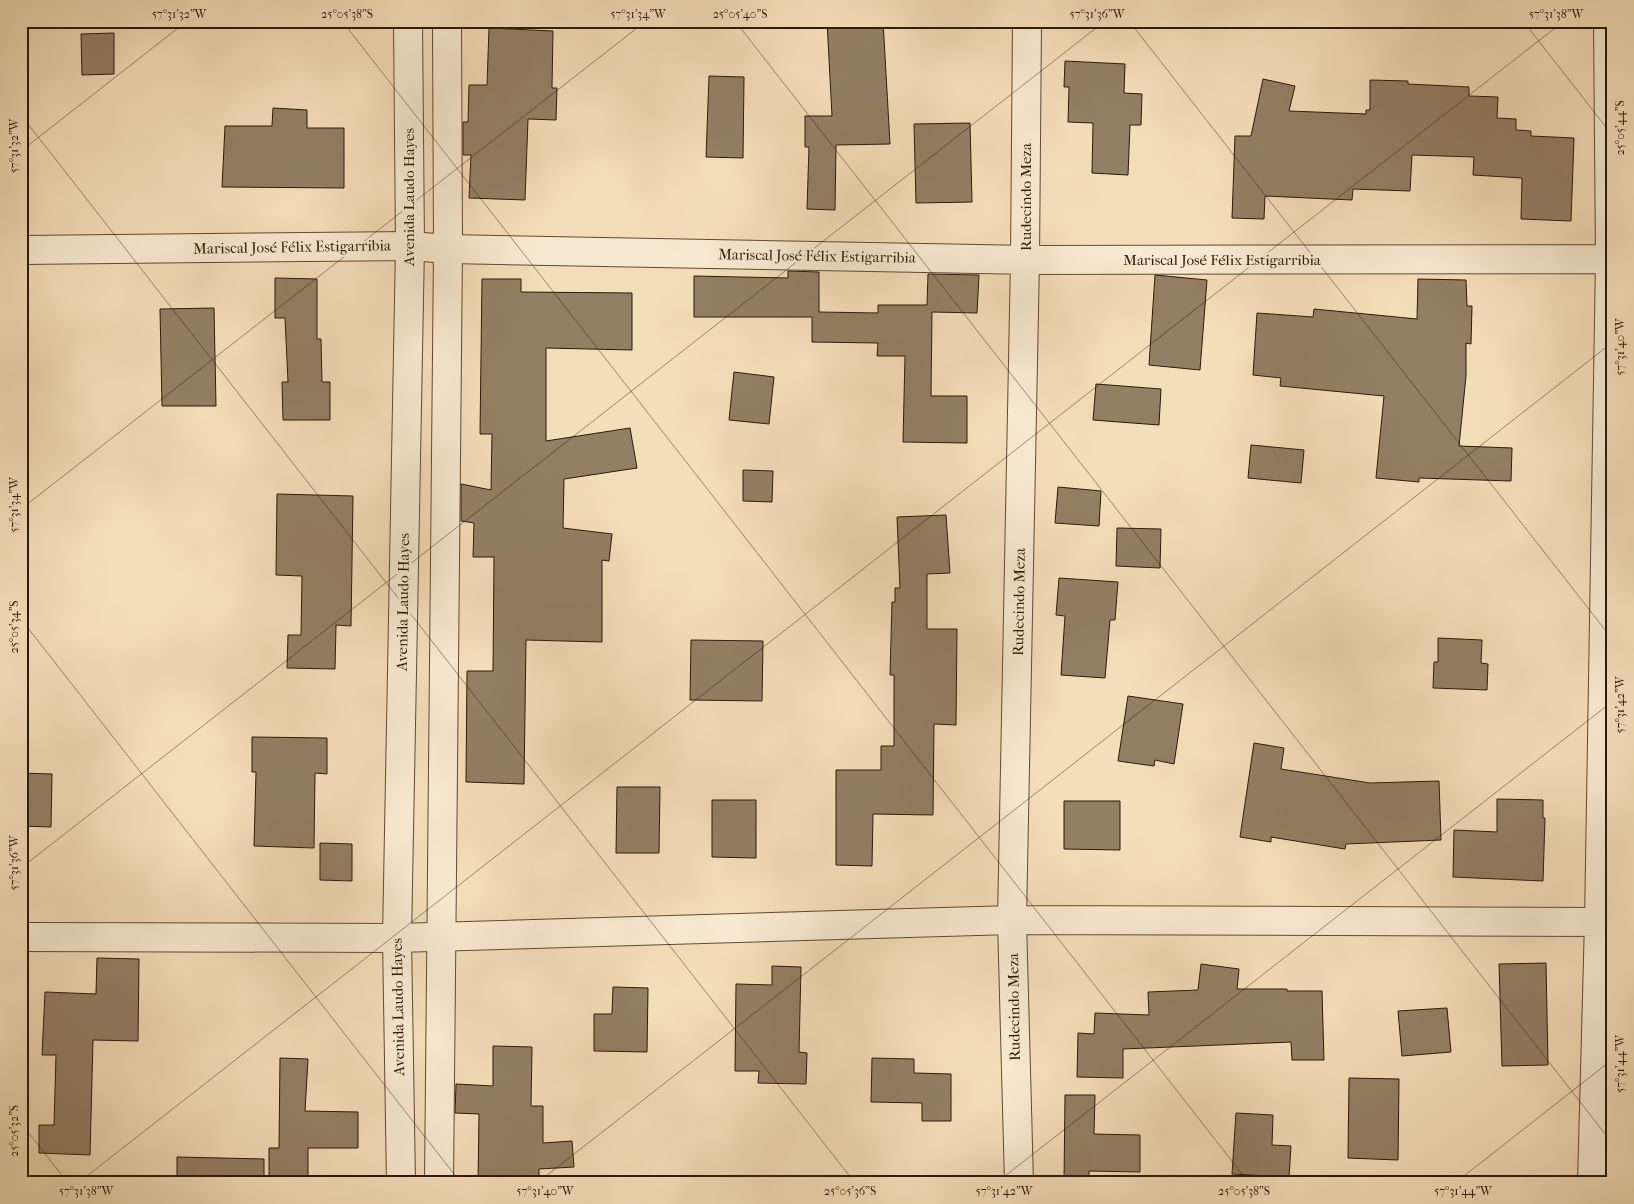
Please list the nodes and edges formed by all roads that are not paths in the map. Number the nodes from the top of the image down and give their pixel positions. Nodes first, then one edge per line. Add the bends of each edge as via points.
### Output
1 (408, 21) edge
2 (447, 21) edge
3 (1026, 21) edge
4 (1608, 21) edge
5 (410, 246) junction
6 (448, 249) junction
7 (21, 250) edge
8 (1612, 259) edge
9 (1025, 260) junction
10 (1012, 920) junction
11 (1606, 922) edge
12 (441, 936) junction
13 (21, 937) edge
14 (397, 938) junction
15 (401, 1183) edge
16 (440, 1183) edge
17 (1019, 1183) edge
18 (1592, 1183) edge

1 - 5 street, Avenida Laudo Hayes
2 - 6 street
3 - 9 street, Rudecindo Meza
4 - 8 street
5 - 6 street, Mariscal José Félix Estigarribia
5 - 7 street, Mariscal José Félix Estigarribia
5 - 14 street, Avenida Laudo Hayes
6 - 9 street, Mariscal José Félix Estigarribia
6 - 12 street
8 - 9 street, Mariscal José Félix Estigarribia
8 - 11 street
9 - 10 street, Rudecindo Meza
10 - 11 street
10 - 12 street
10 - 17 street, Rudecindo Meza
11 - 18 street
12 - 14 street
12 - 16 street
13 - 14 street
14 - 15 street, Avenida Laudo Hayes

